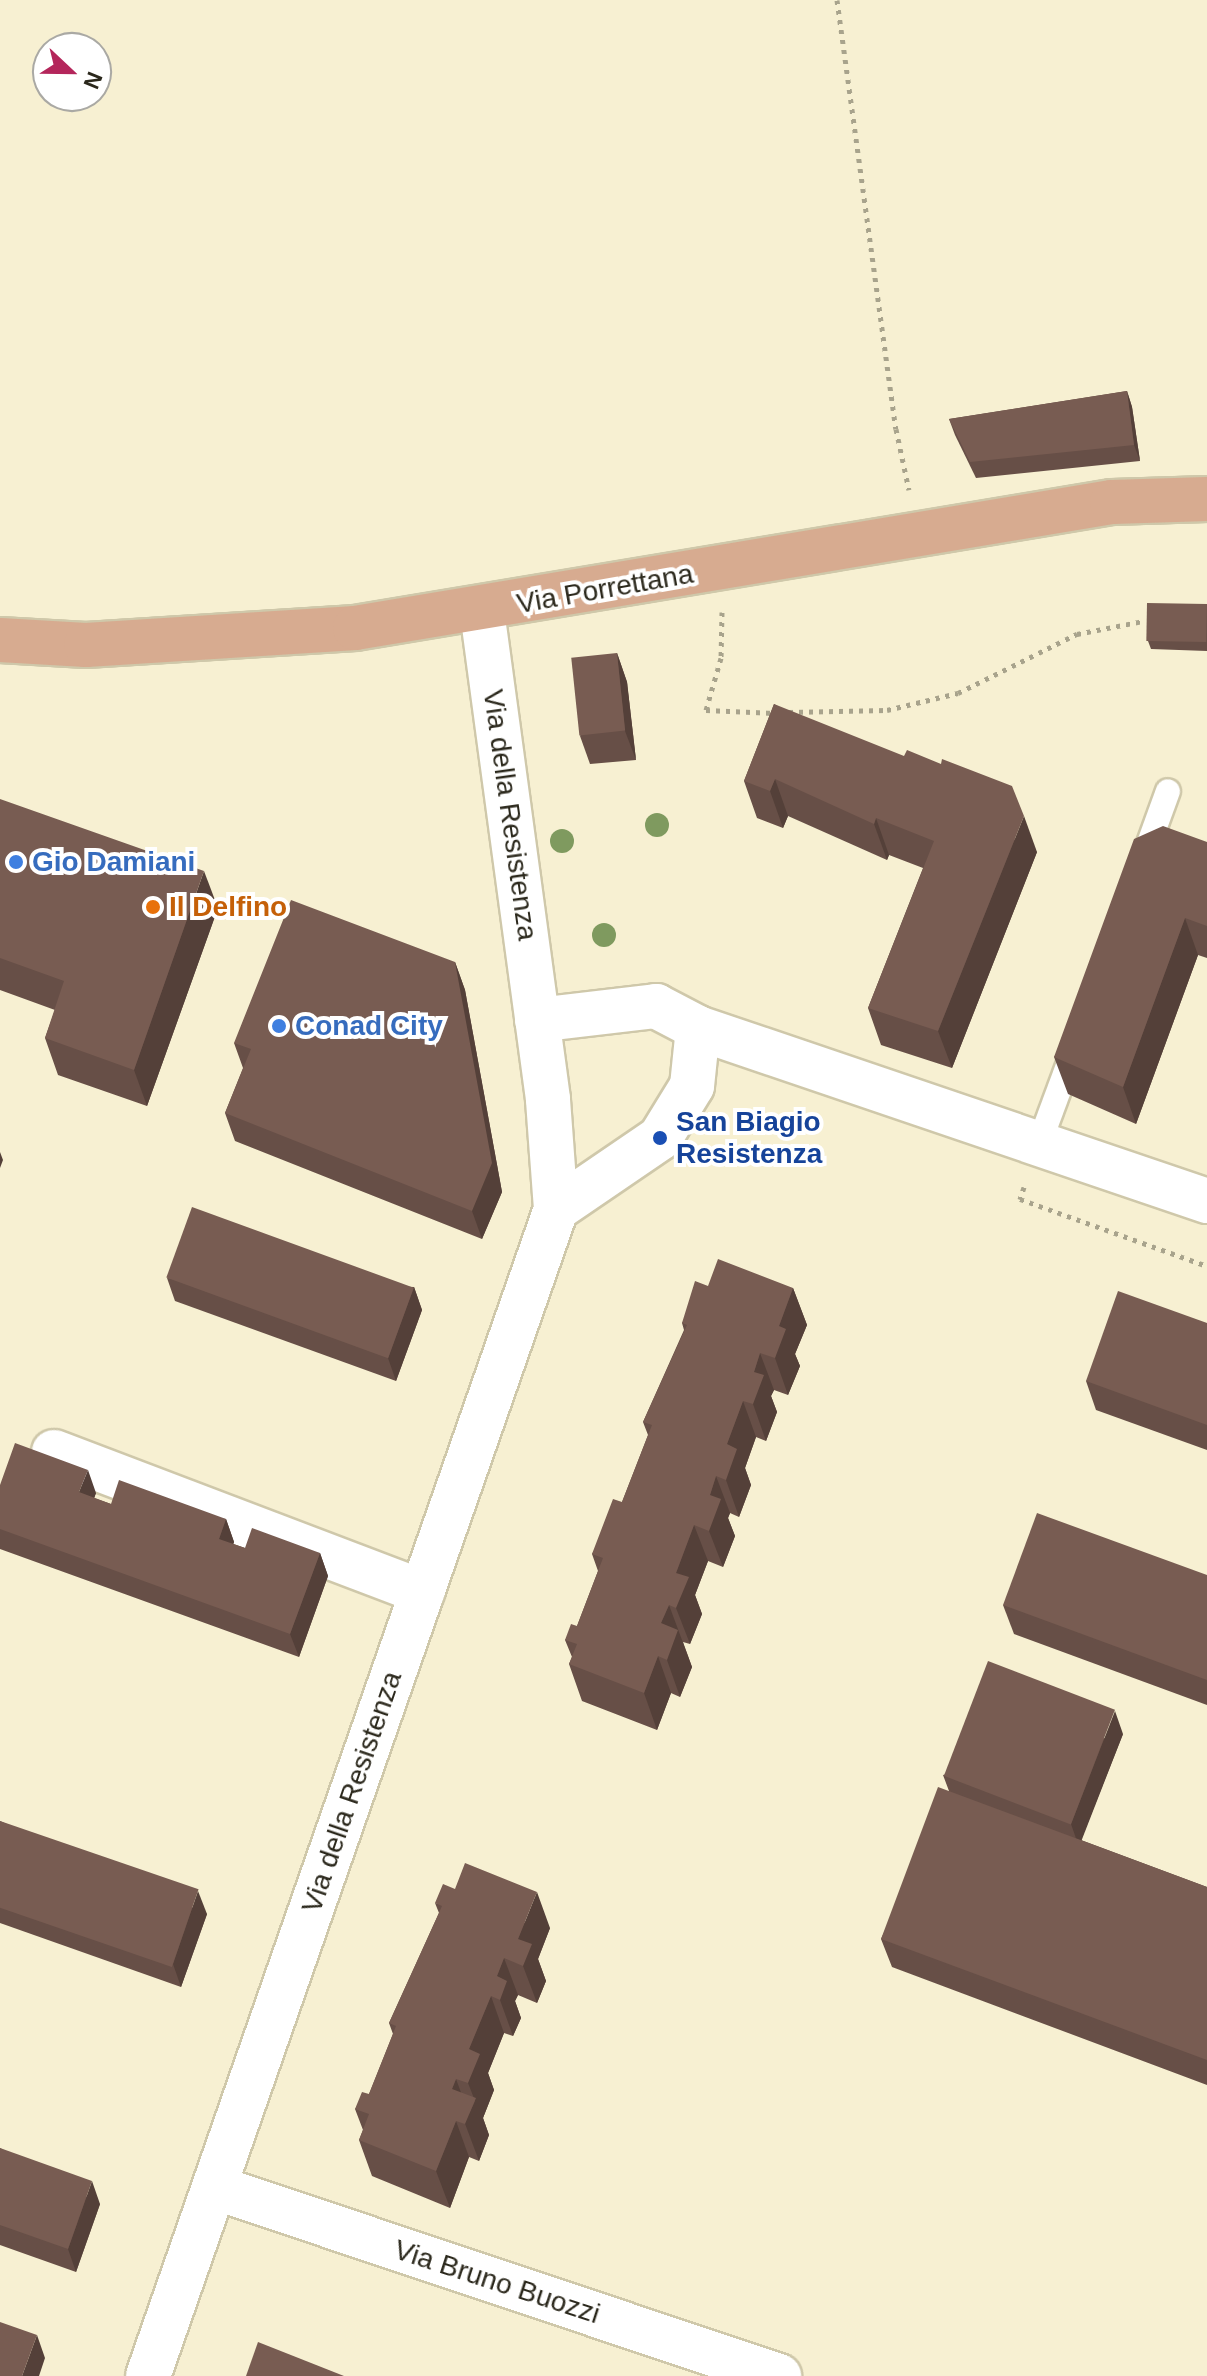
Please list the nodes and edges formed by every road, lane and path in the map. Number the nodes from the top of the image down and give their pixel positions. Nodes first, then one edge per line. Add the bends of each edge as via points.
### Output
1 (837, 0) edge
2 (911, 499) dead end
3 (1207, 499) edge
4 (482, 611) junction
5 (707, 614) dead end
6 (1143, 621) dead end
7 (0, 640) edge
8 (1168, 791) dead end
9 (1136, 880) edge
10 (537, 1020) junction
11 (1082, 1026) edge
12 (698, 1028) junction
13 (1039, 1144) junction
14 (1207, 1201) edge
15 (556, 1209) junction
16 (1207, 1266) edge
17 (54, 1452) dead end
18 (422, 1592) junction
19 (214, 2187) junction
20 (148, 2376) edge
21 (779, 2376) edge

1 - 2 path via 896,429
3 - 4 main road, Via Porrettana via 1112,502
4 - 7 main road, Via Porrettana via 233,639 86,645
4 - 10 street, Via della Resistenza
5 - 6 path via 723,612 721,658 706,710 746,714 887,710 958,693 1077,634
8 - 9 lane
10 - 12 street via 656,1006
10 - 15 street, Via della Resistenza
11 - 13 lane
12 - 13 street
12 - 15 street via 692,1086 660,1138
13 - 14 street
13 - 16 path via 1020,1199
15 - 18 street, Via della Resistenza
17 - 18 street
18 - 19 street, Via della Resistenza
19 - 20 street, Via della Resistenza
19 - 21 street, Via Bruno Buozzi

